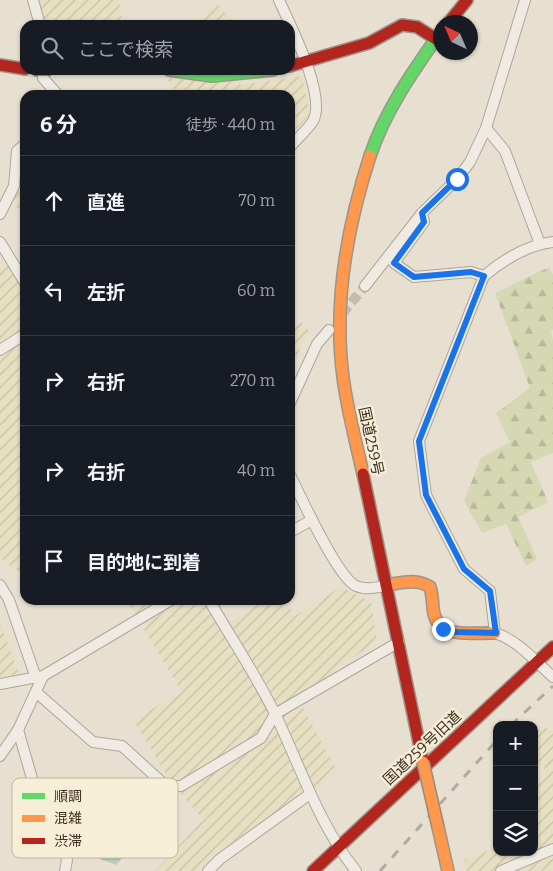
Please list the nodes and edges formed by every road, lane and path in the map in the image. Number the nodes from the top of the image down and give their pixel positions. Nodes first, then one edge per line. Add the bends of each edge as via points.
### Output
1 (33, 0) edge
2 (280, 0) edge
3 (466, 0) edge
4 (525, 0) edge
5 (454, 15) edge
6 (39, 20) edge
7 (289, 20) edge
8 (295, 34) edge
9 (433, 34) edge
10 (433, 44) edge
11 (307, 62) junction
12 (0, 65) edge
13 (295, 65) edge
14 (20, 68) edge
15 (42, 75) edge
16 (205, 75) edge
17 (222, 75) edge
18 (53, 90) edge
19 (486, 128) junction
20 (295, 141) edge
21 (20, 148) edge
22 (422, 213) junction
23 (0, 214) edge
24 (0, 242) edge
25 (553, 242) edge
26 (540, 244) junction
27 (20, 275) edge
28 (484, 276) junction
29 (365, 286) tunnel mouth
30 (329, 330) dead end
31 (20, 337) edge
32 (0, 350) edge
33 (295, 392) edge
34 (295, 484) edge
35 (312, 520) junction
36 (295, 529) edge
37 (0, 585) edge
38 (386, 585) junction
39 (162, 605) edge
40 (212, 605) edge
41 (496, 633) junction
42 (399, 642) junction
43 (553, 647) edge
44 (537, 663) junction
45 (40, 677) junction
46 (553, 677) edge
47 (0, 684) edge
48 (36, 692) junction
49 (275, 714) junction
50 (18, 730) junction
51 (0, 756) edge
52 (32, 778) edge
53 (157, 778) edge
54 (178, 786) edge
55 (310, 794) junction
56 (338, 848) junction
57 (553, 849) edge
58 (66, 858) edge
59 (65, 871) edge
60 (208, 871) edge
61 (313, 871) edge
62 (356, 871) edge
63 (448, 871) edge
64 (501, 871) edge

1 - 6 street
2 - 7 street
3 - 5 main road
4 - 19 street
8 - 11 street
9 - 11 main road via 417,26 402,25 370,43
10 - 38 main road, 国道259号 via 385,119 361,178 346,239 340,298 343,378
11 - 13 main road
11 - 20 street via 317,103 314,120
12 - 14 main road
15 - 18 street
16 - 17 main road
19 - 22 street via 470,162
19 - 26 street via 505,151
21 - 23 street via 17,151 14,186
22 - 28 street via 424,222 394,263 414,277 471,272
22 - 29 street
24 - 27 street
25 - 26 street
26 - 28 street via 499,263
28 - 41 street via 419,441 426,495 464,569 490,591
30 - 33 street via 313,351
31 - 32 street
34 - 35 street
35 - 36 street
35 - 38 street via 346,577 357,586 376,588
37 - 45 street
38 - 41 main road via 420,581 432,592 434,617 443,629
38 - 42 main road, 国道259号
39 - 45 street
40 - 49 street
41 - 44 street via 505,636
42 - 49 street
42 - 63 main road, 国道259号, bridge
43 - 44 main road, 国道259号旧道
44 - 46 street
44 - 56 main road, 国道259号旧道
45 - 47 street
45 - 48 street
48 - 50 street
48 - 53 street via 93,742 122,746
49 - 54 street via 261,738
49 - 55 street
50 - 51 street
50 - 52 street
55 - 56 street
55 - 60 street
56 - 61 main road, 国道259号旧道
56 - 62 street
57 - 64 street
58 - 59 street

